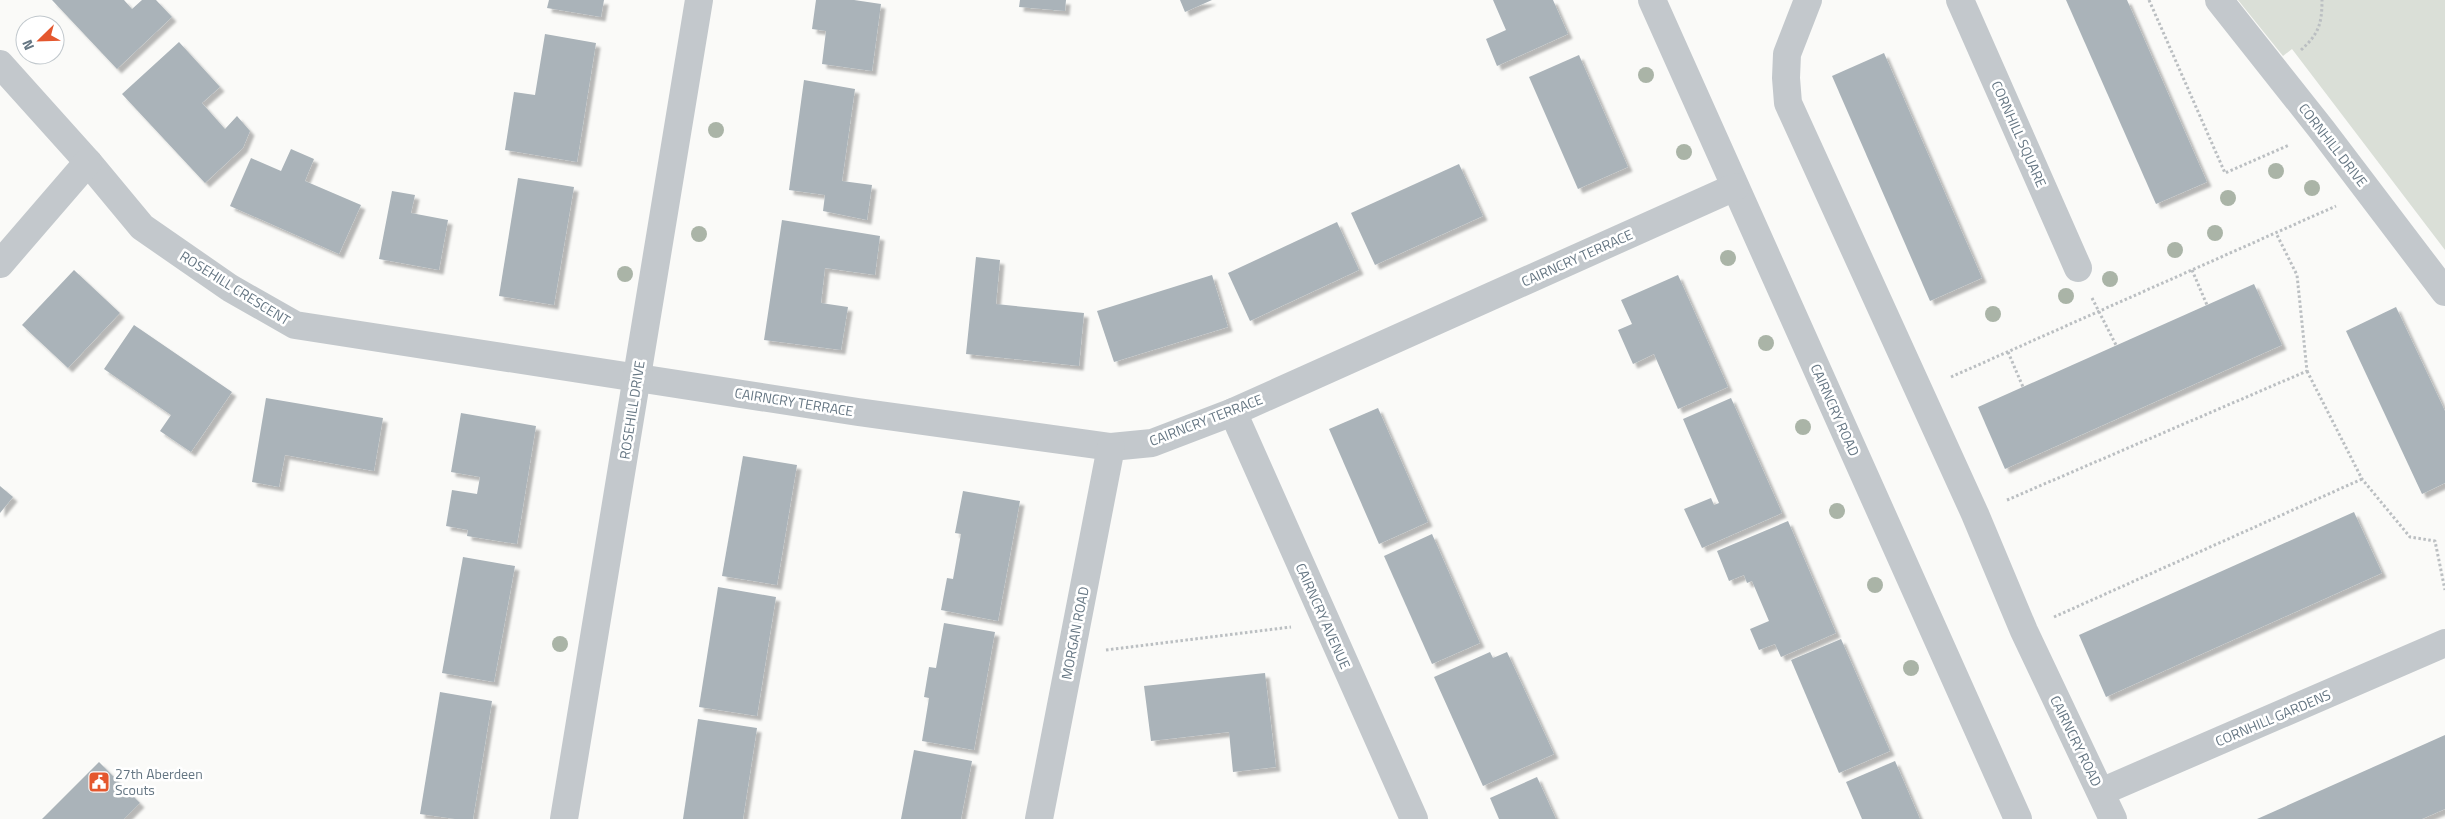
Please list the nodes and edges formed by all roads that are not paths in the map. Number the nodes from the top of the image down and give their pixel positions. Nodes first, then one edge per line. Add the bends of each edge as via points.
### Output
1 (699, 0) edge
2 (1652, 0) edge
3 (1808, 0) edge
4 (1960, 0) edge
5 (2218, 0) edge
6 (0, 64) edge
7 (88, 162) junction
8 (1735, 188) junction
9 (0, 264) edge
10 (2078, 268) dead end
11 (2445, 292) edge
12 (638, 376) junction
13 (1233, 412) junction
14 (1110, 447) junction
15 (2445, 643) edge
16 (2101, 792) junction
17 (564, 819) edge
18 (1040, 819) edge
19 (1414, 819) edge
20 (2018, 819) edge
21 (2113, 819) edge

1 - 12 street, ROSEHILL DRIVE
2 - 8 street, CAIRNCRY ROAD
3 - 16 street, CAIRNCRY ROAD via 1787,54 1788,103 1975,514 2024,631
4 - 10 street, CORNHILL SQUARE
5 - 11 street, CORNHILL DRIVE
6 - 7 street, ROSEHILL CRESCENT
7 - 9 street
7 - 12 street, ROSEHILL CRESCENT via 142,227 230,288 295,325
8 - 13 street, CAIRNCRY TERRACE
8 - 20 street, CAIRNCRY ROAD
12 - 14 street, CAIRNCRY TERRACE via 858,412
12 - 17 street, ROSEHILL DRIVE
13 - 14 street, CAIRNCRY TERRACE via 1152,443
13 - 19 street, CAIRNCRY AVENUE
14 - 18 street, MORGAN ROAD
15 - 16 street, CORNHILL GARDENS
16 - 21 street, CAIRNCRY ROAD

